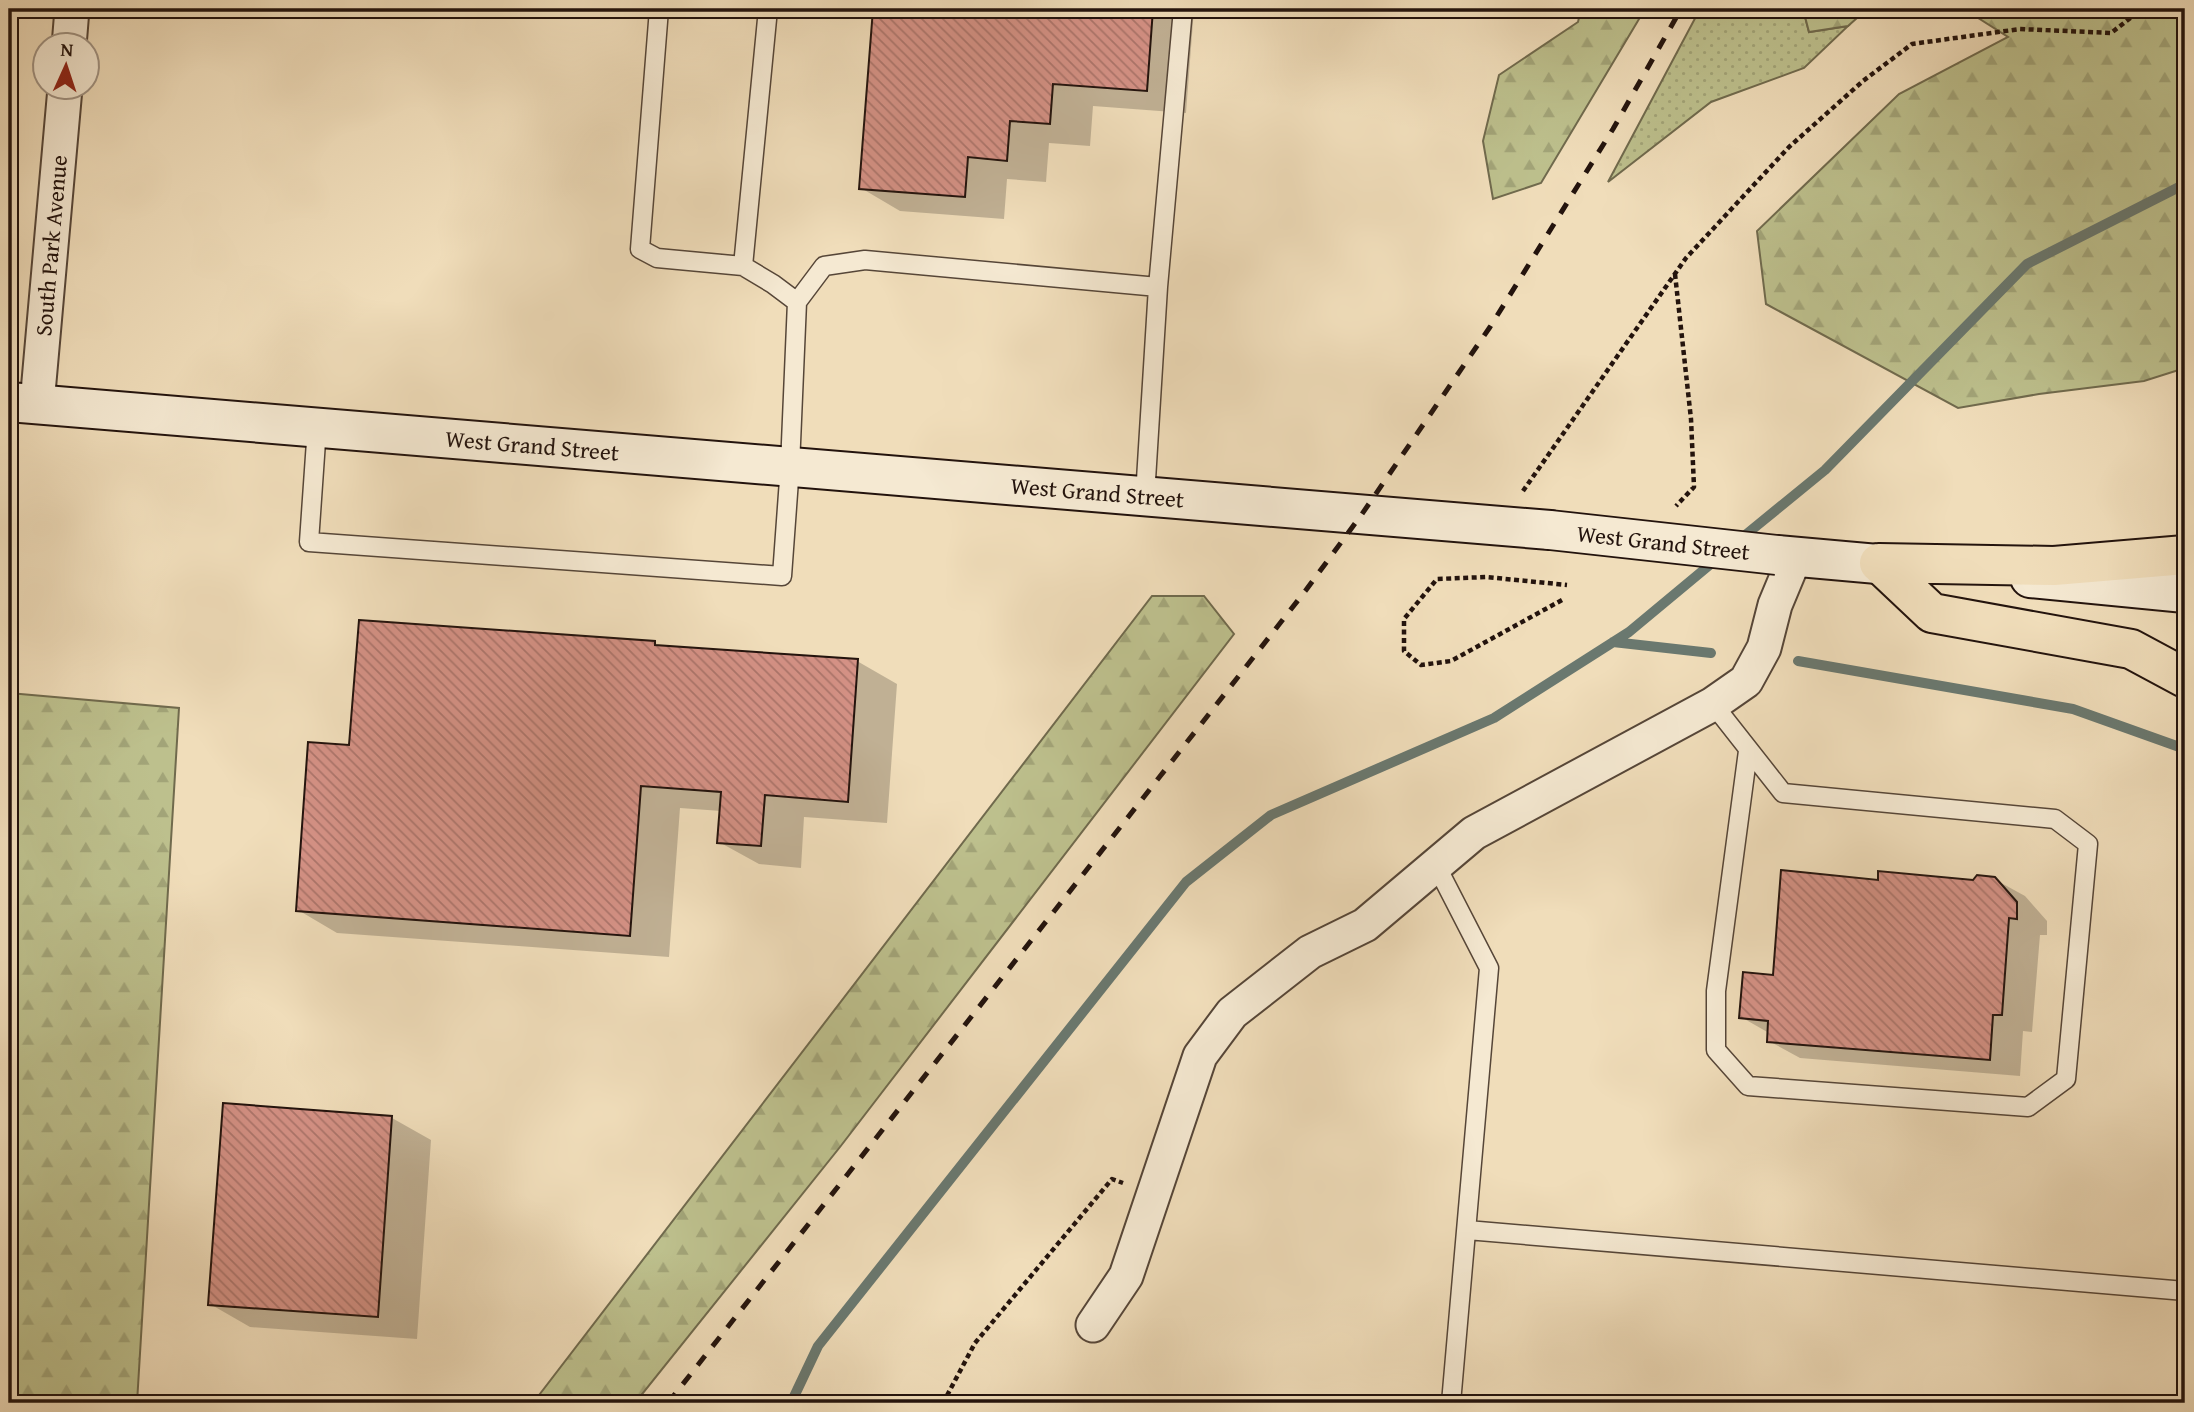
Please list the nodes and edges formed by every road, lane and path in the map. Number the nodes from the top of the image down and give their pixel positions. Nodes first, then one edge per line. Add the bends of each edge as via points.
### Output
1 (72, 9) edge
2 (659, 9) edge
3 (768, 9) edge
4 (1183, 9) edge
5 (2142, 9) edge
6 (70, 32) edge
7 (63, 102) edge
8 (743, 266) junction
9 (1675, 273) junction
10 (1158, 287) junction
11 (797, 302) junction
12 (23, 403) edge
13 (317, 427) junction
14 (790, 466) junction
15 (1522, 493) dead end
16 (1145, 496) junction
17 (1668, 514) dead end
18 (2185, 555) edge
19 (1786, 556) junction
20 (1879, 564) junction
21 (1567, 585) dead end
22 (2185, 593) edge
23 (1562, 600) dead end
24 (2185, 678) edge
25 (1713, 704) junction
26 (1748, 751) junction
27 (1436, 865) junction
28 (1153, 1194) junction
29 (1467, 1230) junction
30 (2185, 1291) edge
31 (1093, 1325) dead end
32 (943, 1403) edge
33 (1451, 1403) edge

1 - 6 street
2 - 8 lane via 640,249 657,258
3 - 8 lane
4 - 10 lane
5 - 9 path via 2111,33 2020,29 1912,44 1788,147
7 - 12 street, South Park Avenue
8 - 11 lane
9 - 15 path
9 - 17 path via 1694,487
10 - 11 lane via 865,260 824,266
10 - 16 lane
11 - 14 lane
12 - 13 main road, West Grand Street
13 - 14 main road, West Grand Street
13 - 14 lane via 309,542 782,576
14 - 16 main road, West Grand Street
16 - 19 main road, West Grand Street, bridge via 1550,530
18 - 20 main road via 2054,566
19 - 20 main road, West Grand Street
19 - 25 street via 1764,648 1746,681
20 - 22 main road, West Grand Street
20 - 24 main road via 1932,613 2131,649
21 - 23 path via 1486,577 1437,579 1404,619 1404,651 1420,665 1451,661
25 - 26 lane
25 - 27 street via 1474,833
26 - 26 lane via 1783,793 2055,819 2088,844 2066,1079 2028,1107 1748,1086 1716,1049 1716,1003
27 - 28 street via 1365,925 1310,953 1232,1013 1200,1056
27 - 29 lane via 1489,968
28 - 31 street via 1126,1276
28 - 32 path via 1112,1179 975,1343
29 - 30 lane
29 - 33 lane

